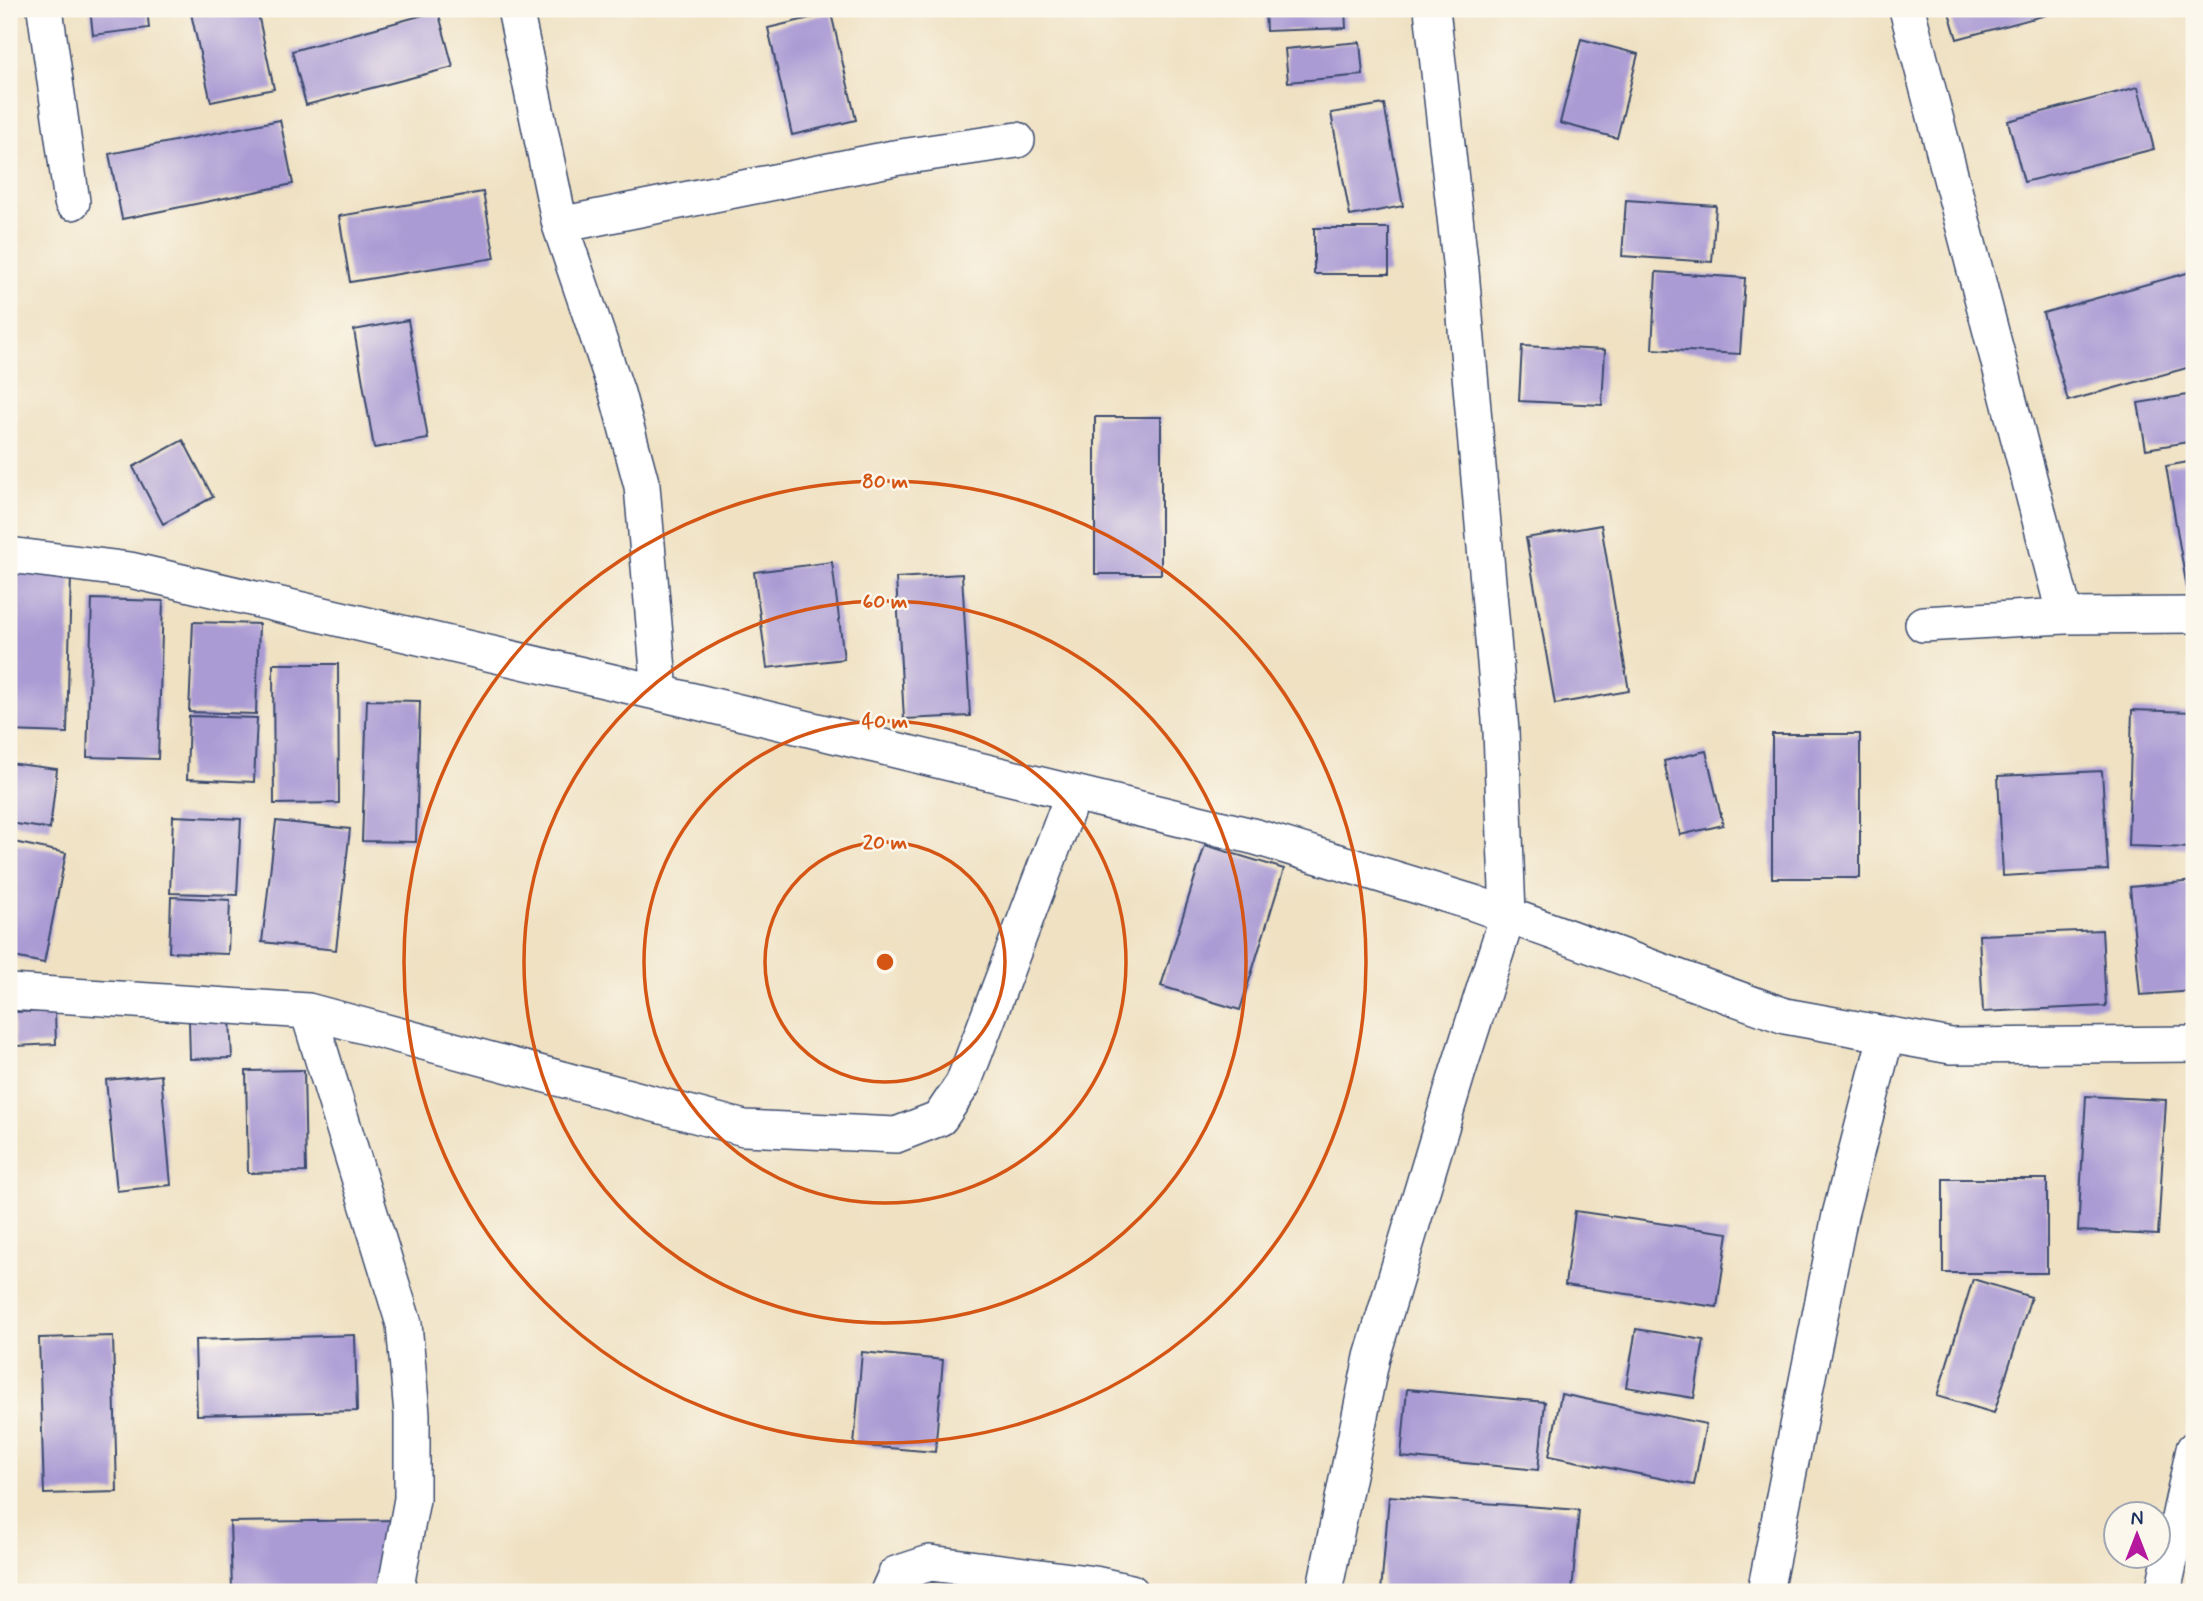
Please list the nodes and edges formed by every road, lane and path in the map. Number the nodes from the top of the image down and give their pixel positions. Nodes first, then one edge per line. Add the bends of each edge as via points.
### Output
1 (45, 9) edge
2 (515, 9) edge
3 (1432, 9) edge
4 (1907, 9) edge
5 (1017, 140) dead end
6 (72, 202) dead end
7 (560, 225) junction
8 (9, 555) edge
9 (2194, 615) edge
10 (2065, 616) junction
11 (1923, 624) dead end
12 (660, 693) junction
13 (1073, 794) junction
14 (1508, 915) junction
15 (9, 992) edge
16 (308, 1011) junction
17 (1886, 1036) junction
18 (2194, 1044) edge
19 (2194, 1449) edge
20 (395, 1592) edge
21 (888, 1592) edge
22 (1131, 1592) edge
23 (1324, 1592) edge
24 (1765, 1592) edge
25 (2163, 1592) edge

1 - 6 street
2 - 7 street
3 - 14 street via 1461,271 1498,703
4 - 10 street
5 - 7 street via 894,158
7 - 12 street via 617,393 642,486
8 - 12 street via 130,570
9 - 10 street
10 - 11 street
12 - 13 street
13 - 14 street via 1256,837
13 - 16 street via 963,1084 940,1118 895,1135 744,1128
14 - 17 street via 1785,1016
14 - 23 street via 1372,1357
15 - 16 street
16 - 20 street via 404,1324 412,1414 412,1499
17 - 18 street via 1951,1046
17 - 24 street via 1840,1215
19 - 25 street
21 - 22 street via 895,1574 930,1563

